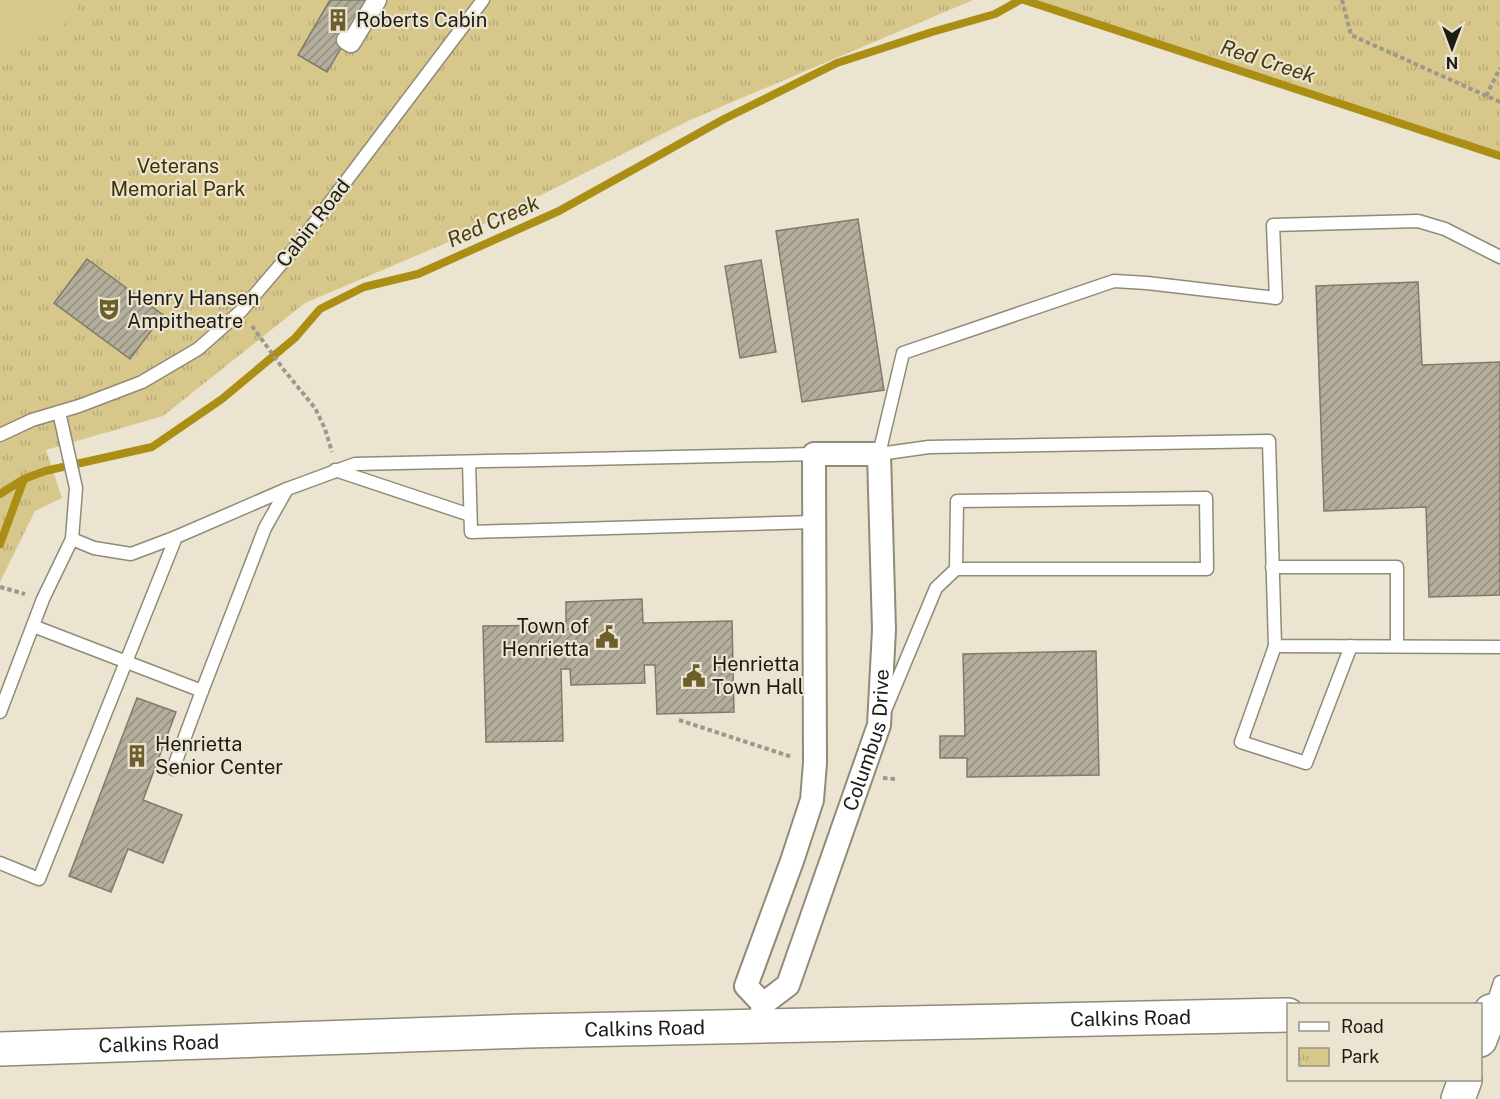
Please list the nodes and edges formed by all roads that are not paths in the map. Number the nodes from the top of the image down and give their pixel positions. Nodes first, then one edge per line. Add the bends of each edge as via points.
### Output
1 (377, 0) edge
2 (483, 0) edge
3 (346, 40) dead end
4 (1500, 257) edge
5 (59, 412) junction
6 (0, 435) edge
7 (814, 454) junction
8 (879, 454) junction
9 (469, 462) junction
10 (334, 464) junction
11 (286, 489) junction
12 (470, 515) junction
13 (814, 522) junction
14 (176, 537) junction
15 (72, 539) junction
16 (1272, 567) junction
17 (956, 569) junction
18 (33, 626) junction
19 (1275, 646) junction
20 (1351, 646) junction
21 (1397, 646) junction
22 (1500, 646) edge
23 (125, 662) junction
24 (202, 690) junction
25 (0, 712) edge
26 (879, 725) junction
27 (173, 769) dead end
28 (0, 863) edge
29 (761, 1015) junction
30 (1287, 1015) edge
31 (0, 1049) edge
32 (1466, 1081) edge
33 (1458, 1099) edge

1 - 3 street via 351,43
2 - 5 lane, Cabin Road via 300,242 241,311 198,350 142,382
4 - 8 lane via 1445,229 1418,221 1273,225 1276,298 1114,281 903,353
5 - 6 lane, Cabin Road
5 - 15 lane via 75,482
7 - 8 street
7 - 9 lane
7 - 13 street, Columbus Drive
8 - 16 lane via 928,447 1269,441
8 - 26 street, Columbus Drive via 884,630
9 - 10 lane
9 - 12 lane
10 - 11 lane
10 - 12 lane
11 - 14 lane
11 - 24 lane via 265,528
12 - 13 lane via 471,532
13 - 29 street, Columbus Drive via 812,800 746,986
14 - 15 lane via 131,554 94,548
14 - 23 lane
15 - 18 lane
16 - 19 lane
16 - 21 lane via 1397,567
17 - 17 lane via 1207,569 1206,498 957,501
17 - 26 lane via 936,588
18 - 23 lane
18 - 25 lane
19 - 20 lane
19 - 20 lane via 1241,742 1306,763
20 - 21 lane
21 - 22 lane
23 - 24 lane
23 - 28 lane via 39,879
24 - 27 lane
26 - 29 street, Columbus Drive via 788,985
29 - 30 main road, Calkins Road
29 - 31 main road, Calkins Road via 526,1031
32 - 33 main road

